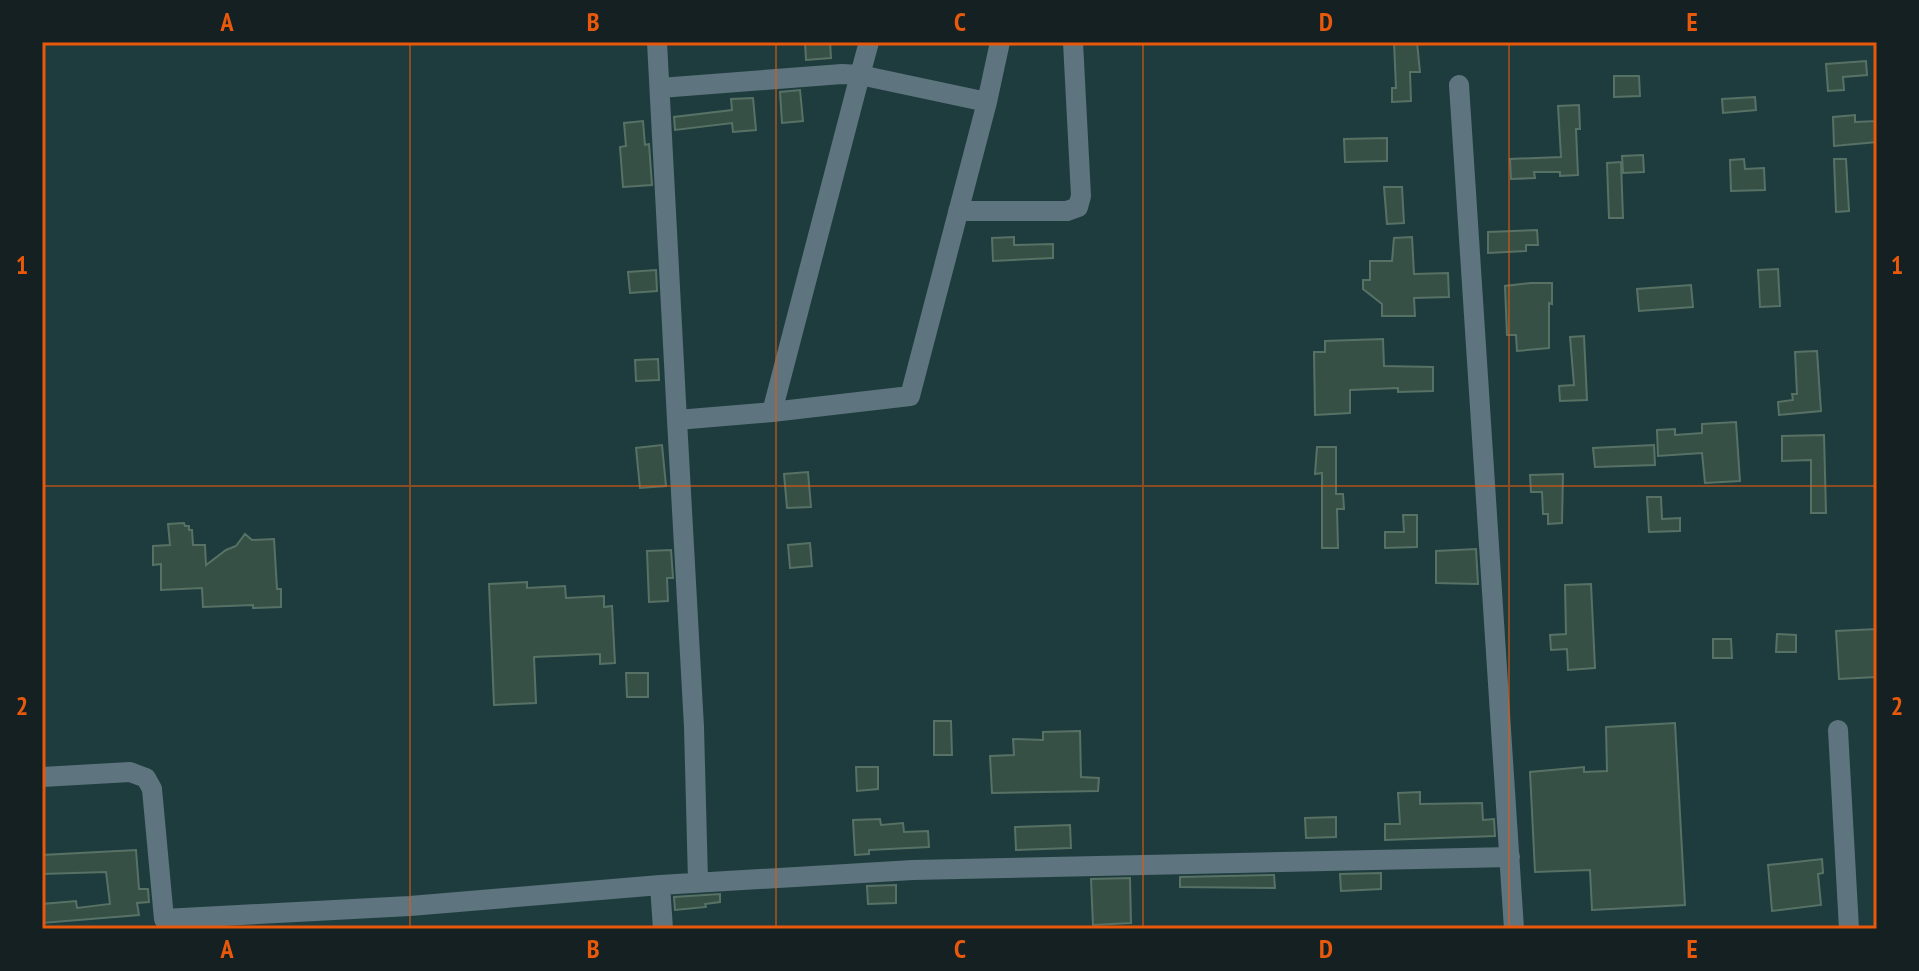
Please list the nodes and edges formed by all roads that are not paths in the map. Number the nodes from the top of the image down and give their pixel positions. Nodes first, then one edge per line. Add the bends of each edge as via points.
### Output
1 (657, 42) edge
2 (869, 42) edge
3 (1000, 42) edge
4 (1073, 42) edge
5 (860, 75) junction
6 (1459, 85) dead end
7 (660, 88) junction
8 (987, 102) junction
9 (958, 211) junction
10 (772, 412) junction
11 (677, 420) junction
12 (1838, 730) dead end
13 (42, 777) edge
14 (1510, 857) junction
15 (698, 881) junction
16 (660, 885) junction
17 (663, 929) edge
18 (1514, 929) edge
19 (1849, 929) edge

1 - 7 street
2 - 5 street
3 - 8 street
4 - 9 street via 1078,207
5 - 7 street
5 - 8 street
5 - 10 street
6 - 14 street
7 - 11 street
8 - 9 street
9 - 10 street via 910,396
10 - 11 street
11 - 15 street
12 - 19 street
13 - 16 street via 130,772 146,778 152,789 164,919
14 - 15 street via 913,870
14 - 18 street
15 - 16 street
16 - 17 street

